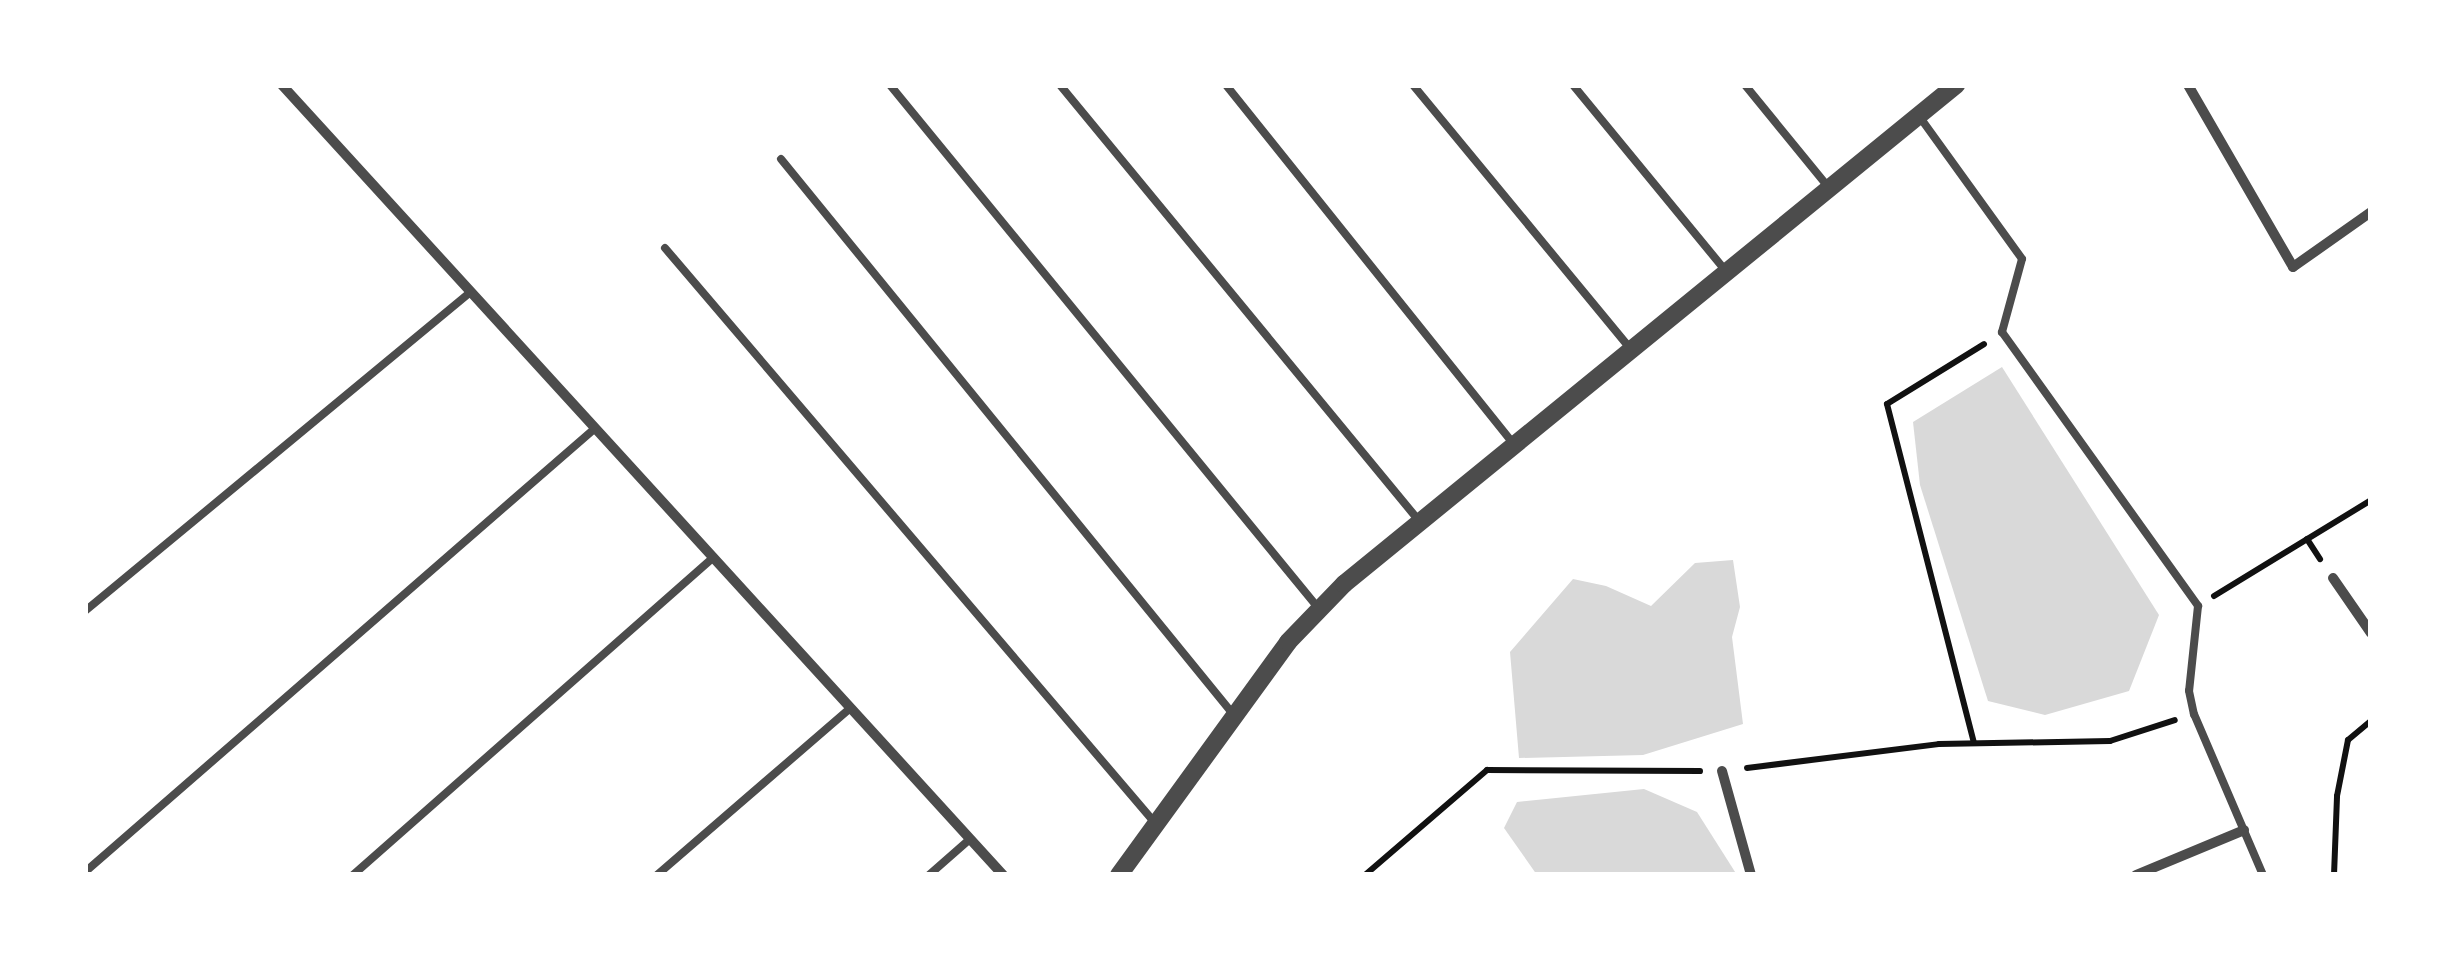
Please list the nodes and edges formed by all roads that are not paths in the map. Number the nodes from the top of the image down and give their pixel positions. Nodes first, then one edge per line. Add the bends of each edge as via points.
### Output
1 (282, 85) edge
2 (890, 85) edge
3 (1060, 85) edge
4 (1226, 85) edge
5 (1413, 85) edge
6 (1574, 85) edge
7 (1745, 85) edge
8 (1956, 85) edge
9 (2188, 85) edge
10 (1918, 115) junction
11 (780, 158) dead end
12 (1828, 188) junction
13 (2371, 212) edge
14 (665, 248) dead end
15 (1726, 271) junction
16 (470, 292) junction
17 (1633, 352) junction
18 (594, 429) junction
19 (1514, 445) junction
20 (1420, 522) junction
21 (711, 559) junction
22 (2333, 578) dead end
23 (1319, 609) junction
24 (85, 611) edge
25 (2371, 633) edge
26 (849, 709) junction
27 (1233, 714) junction
28 (1722, 771) road end
29 (1155, 823) junction
30 (2244, 830) junction
31 (969, 840) junction
32 (85, 872) edge
33 (352, 875) edge
34 (657, 875) edge
35 (929, 875) edge
36 (1004, 875) edge
37 (1119, 875) edge
38 (1751, 875) edge
39 (2136, 875) edge
40 (2263, 875) edge

1 - 16 street
2 - 23 lane
3 - 20 lane
4 - 19 lane
5 - 17 lane
6 - 15 lane
7 - 12 lane
8 - 10 lane
9 - 13 street via 2293,268
10 - 12 street
10 - 30 lane via 2022,259 2002,332 2198,606 2189,690
11 - 27 lane
12 - 15 street
14 - 29 lane
15 - 17 street
16 - 18 street
16 - 24 lane
17 - 19 street
18 - 21 street
18 - 32 lane
19 - 20 street
20 - 23 street
21 - 26 street
21 - 33 lane
22 - 25 street
23 - 27 street
26 - 31 street
26 - 34 lane
27 - 29 street
28 - 38 street
29 - 37 street
30 - 39 street
30 - 40 lane
31 - 35 lane
31 - 36 street

